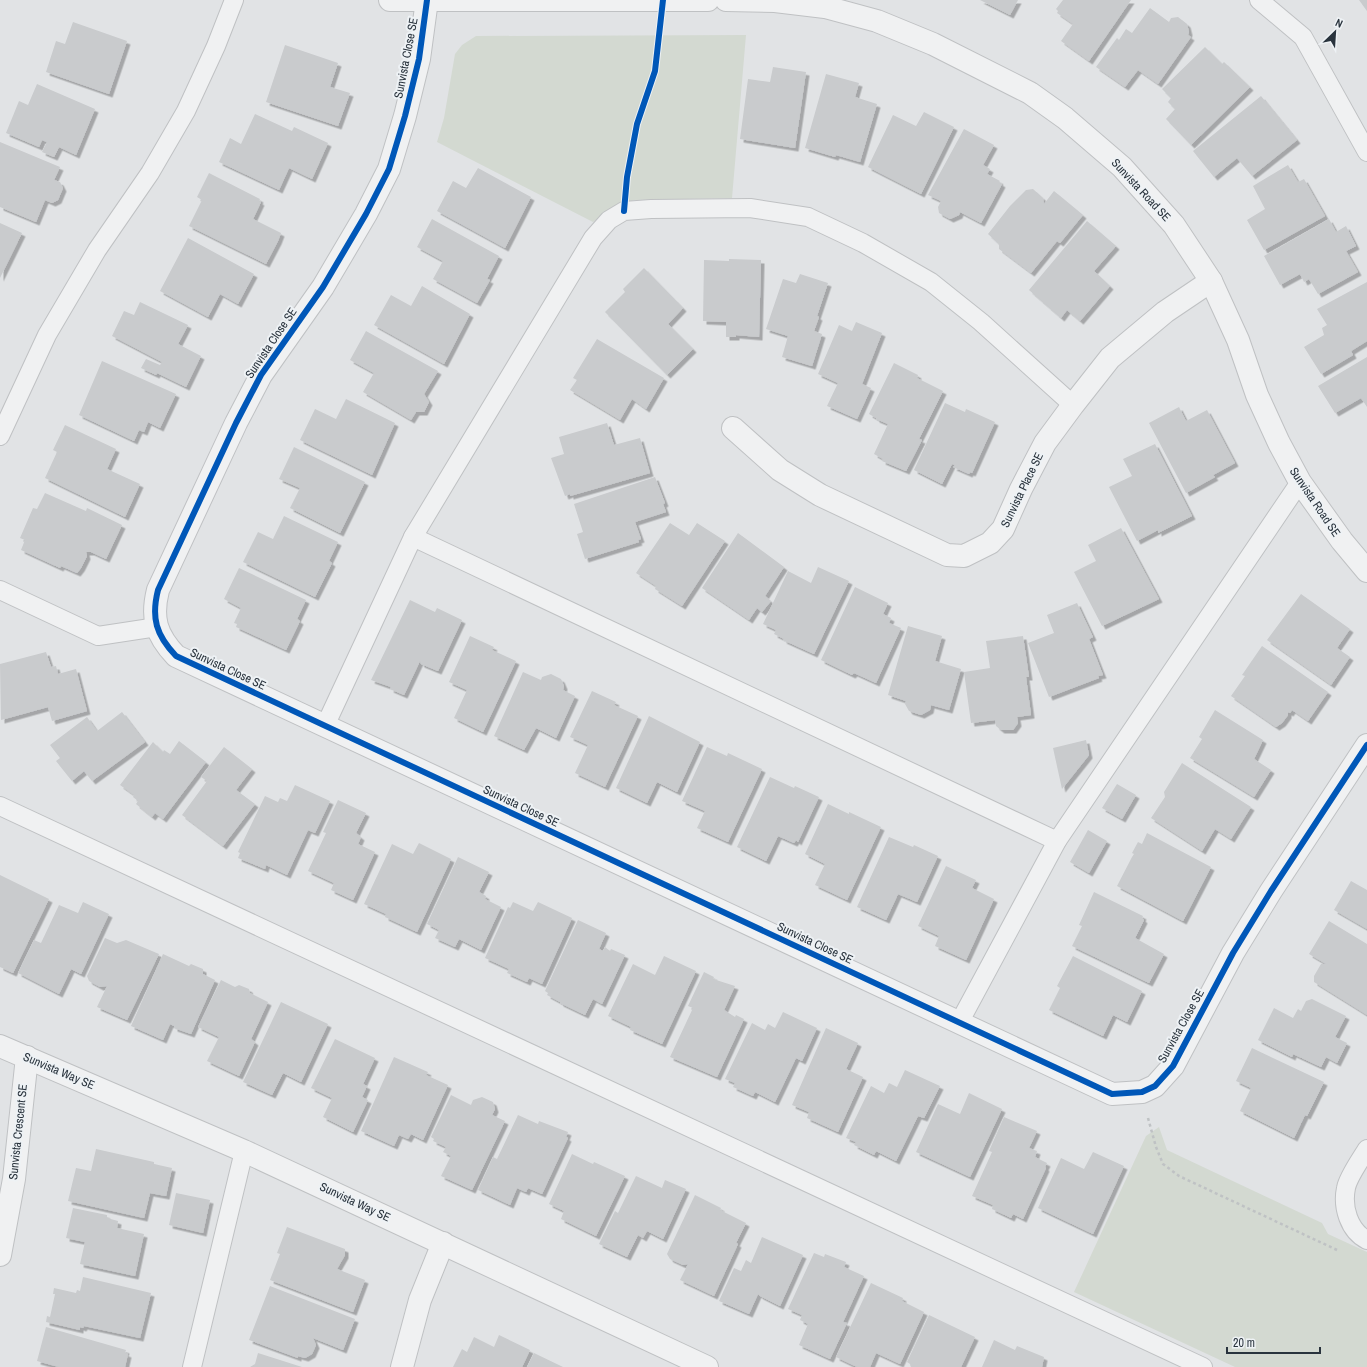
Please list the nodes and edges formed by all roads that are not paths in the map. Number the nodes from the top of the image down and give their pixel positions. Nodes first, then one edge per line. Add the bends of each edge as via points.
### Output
1 (234, 0) edge
2 (390, 0) edge
3 (428, 0) edge
4 (708, 0) edge
5 (726, 0) edge
6 (1259, 0) edge
7 (1367, 152) edge
8 (1212, 280) junction
9 (1072, 405) junction
10 (733, 428) dead end
11 (0, 436) edge
12 (1300, 482) junction
13 (413, 537) junction
14 (1367, 571) edge
15 (0, 590) edge
16 (157, 627) junction
17 (324, 726) junction
18 (1367, 745) edge
19 (0, 806) edge
20 (1057, 840) junction
21 (959, 1023) junction
22 (0, 1046) edge
23 (27, 1056) junction
24 (1367, 1148) edge
25 (244, 1151) junction
26 (1367, 1240) edge
27 (443, 1243) junction
28 (0, 1255) edge
29 (192, 1367) edge
30 (402, 1367) edge
31 (707, 1367) edge
32 (1202, 1367) edge

1 - 11 lane via 186,111 150,173 97,250 47,335
2 - 3 street
3 - 4 street
3 - 16 street, Sunvista Close SE via 419,59 389,169 324,287 261,375 236,423 158,590 154,606
5 - 8 street, Sunvista Road SE via 775,1 825,7 877,21 933,44 1030,93 1065,118 1122,166 1174,225
6 - 7 lane via 1303,38
8 - 9 street, Sunvista Place SE via 1165,312 1110,358
8 - 12 street, Sunvista Road SE via 1238,340 1260,402
9 - 10 street, Sunvista Place SE via 1045,443 1003,529 990,543 964,556 947,555 820,495 780,470
9 - 13 lane via 981,322 931,282 864,243 808,217 750,208 624,211 609,220 593,238
12 - 14 street, Sunvista Road SE
12 - 20 lane
13 - 17 lane
13 - 20 lane
15 - 16 lane via 98,636
16 - 17 street, Sunvista Close SE via 165,645 176,656
17 - 21 street, Sunvista Close SE
18 - 21 street, Sunvista Close SE via 1270,891 1233,953 1173,1066 1155,1086 1142,1092 1112,1094
19 - 32 lane
20 - 21 lane
22 - 23 street, Sunvista Way SE
23 - 25 street, Sunvista Way SE
23 - 28 street, Sunvista Crescent SE via 14,1179
24 - 26 lane via 1346,1187 1347,1218 1361,1237
25 - 27 street, Sunvista Way SE
25 - 29 lane
27 - 30 street via 420,1300
27 - 31 street, Sunvista Way SE

